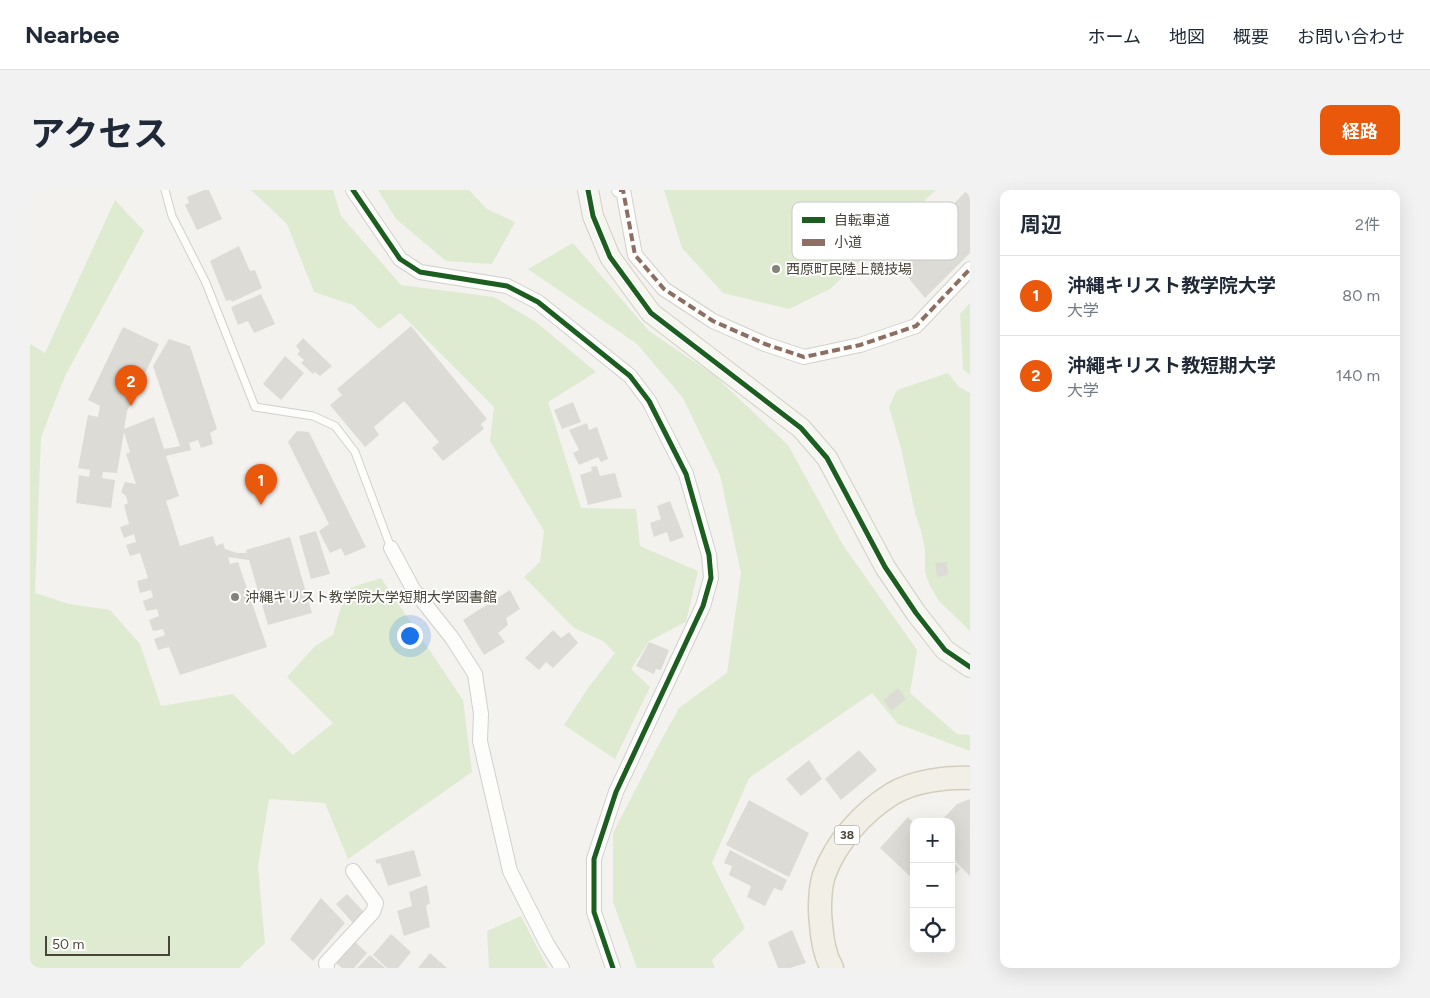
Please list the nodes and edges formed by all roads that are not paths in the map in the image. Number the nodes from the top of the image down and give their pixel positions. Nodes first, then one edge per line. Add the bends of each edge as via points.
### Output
1 (165, 190) edge
2 (353, 190) edge
3 (588, 190) edge
4 (619, 190) edge
5 (970, 269) edge
6 (390, 548) joint
7 (970, 667) edge
8 (970, 778) edge
9 (353, 872) dead end
10 (327, 968) edge
11 (562, 968) edge
12 (613, 968) edge
13 (832, 968) edge

1 - 6 lane via 172,216 206,283 255,407 313,416 335,426 355,452
2 - 12 street via 400,259 420,272 507,286 538,302 630,376 649,401 686,474 709,555 711,578 703,606 616,792 594,859 594,912
3 - 7 street via 593,216 610,257 650,313 801,428 827,458 884,567 916,613 944,650
4 - 5 street via 623,190 635,255 664,289 713,321 765,344 804,356 860,345 916,326
6 - 11 street via 413,589 452,638 475,674 481,714 480,741 510,871
8 - 13 main road, 38 via 924,781 894,793 870,810 848,832 824,875 821,894 819,913 823,946
9 - 10 street via 376,903 373,912 326,963

